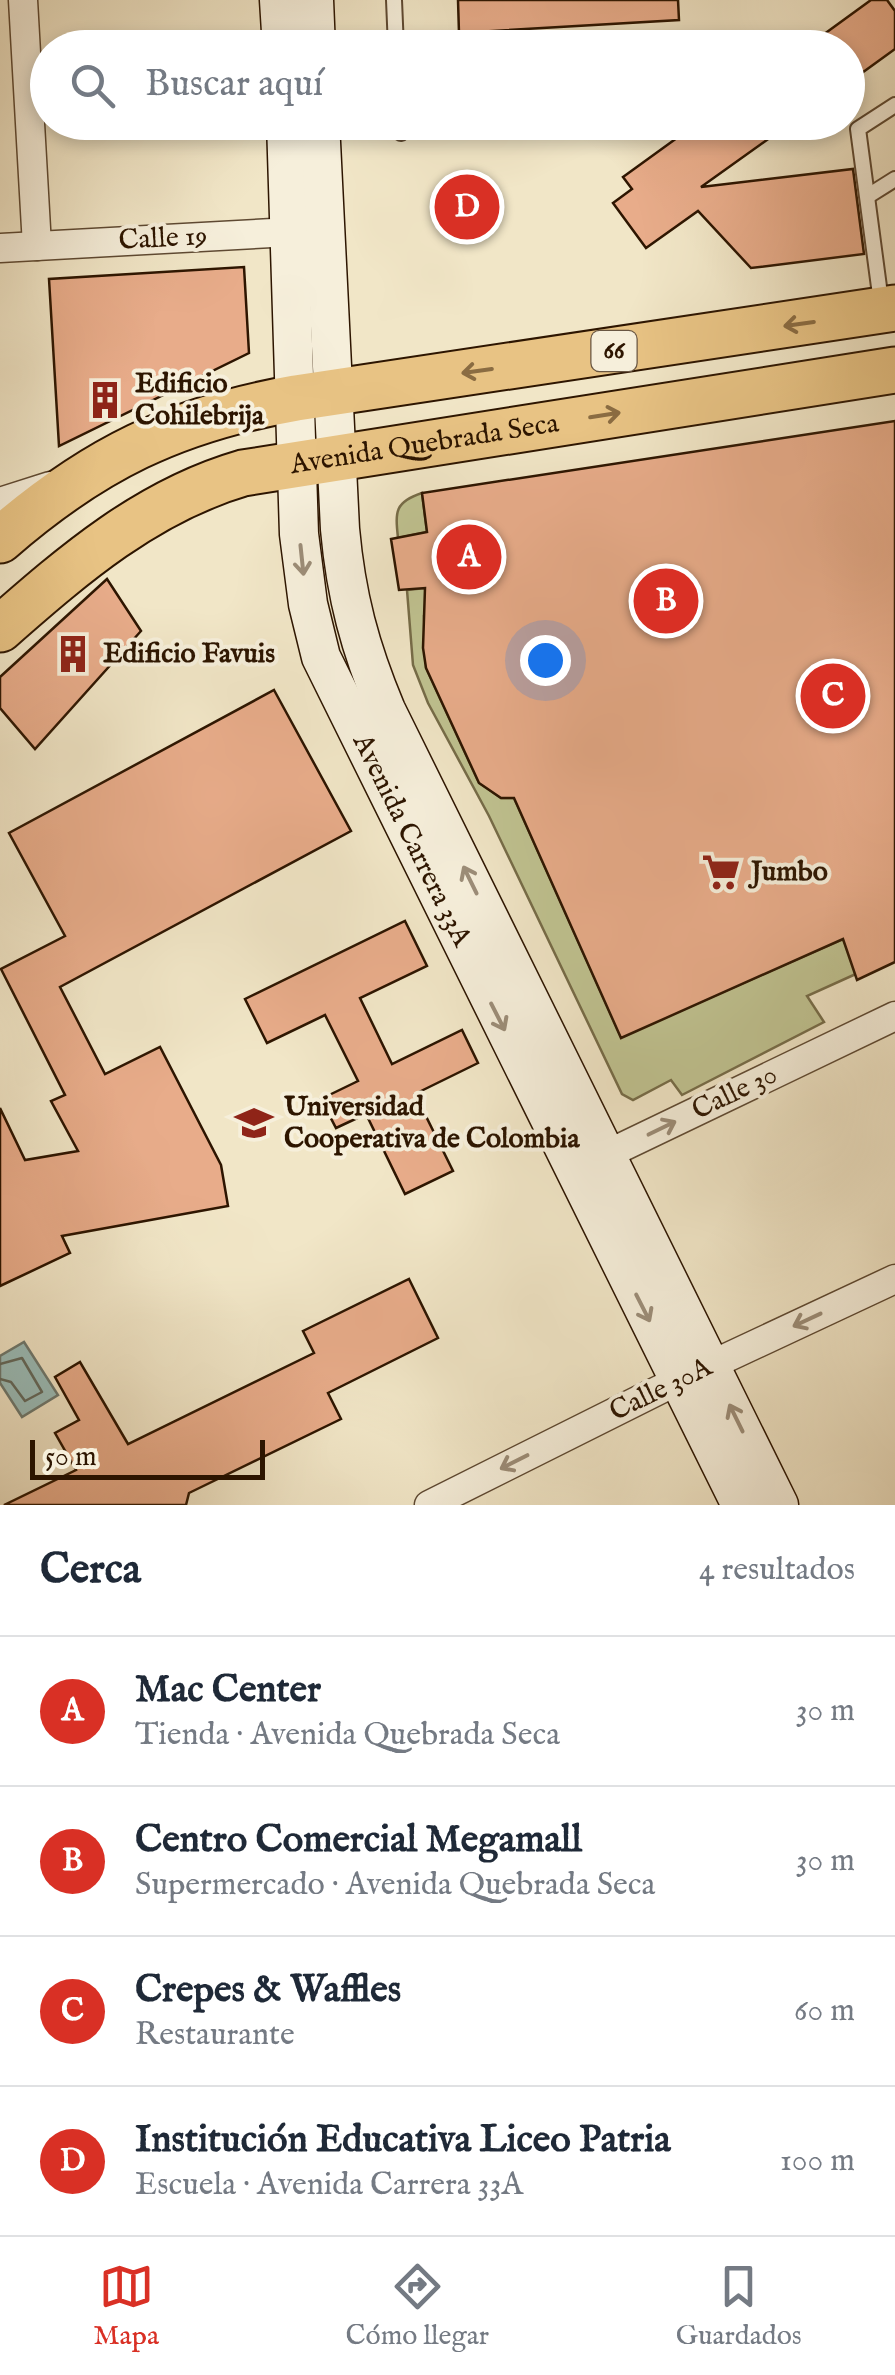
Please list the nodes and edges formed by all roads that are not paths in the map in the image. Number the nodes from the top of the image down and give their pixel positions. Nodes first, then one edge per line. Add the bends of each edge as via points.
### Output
1 (23, 0) edge
2 (279, 0) edge
3 (314, 0) edge
4 (394, 0) edge
5 (281, 30) edge
6 (315, 30) edge
7 (395, 30) edge
8 (895, 105) edge
9 (30, 123) edge
10 (865, 125) edge
11 (31, 140) edge
12 (290, 140) edge
13 (318, 140) edge
14 (860, 140) edge
15 (895, 178) edge
16 (868, 196) junction
17 (309, 231) junction
18 (37, 246) junction
19 (0, 248) edge
20 (888, 310) edge
21 (893, 370) edge
22 (315, 396) junction
23 (317, 460) junction
24 (80, 477) junction
25 (0, 502) edge
26 (0, 540) edge
27 (0, 629) edge
28 (895, 1016) edge
29 (590, 1163) junction
30 (895, 1279) edge
31 (694, 1372) junction
32 (429, 1505) edge
33 (741, 1505) edge
34 (779, 1505) edge

1 - 9 street
2 - 5 main road
3 - 6 main road
4 - 7 lane
8 - 10 lane
11 - 18 street
12 - 17 main road, Avenida Carrera 33A
13 - 17 main road, Avenida Carrera 33A
14 - 16 lane
15 - 16 lane
16 - 20 lane
17 - 18 street, Calle 19
17 - 22 main road, Avenida Carrera 33A
18 - 19 street, Calle 19
20 - 21 highway
20 -> 22 highway, 66
23 -> 21 highway, Avenida Quebrada Seca / 66
22 - 23 main road, Avenida Carrera 33A
22 - 24 highway, 66 via 188,423
23 - 27 highway, Avenida Quebrada Seca / 66 via 212,482 170,502 92,552
23 - 29 main road, Avenida Carrera 33A via 364,656 480,941
24 - 25 street
24 - 26 highway, 66
29 -> 28 street, Calle 30
29 - 31 main road, Avenida Carrera 33A
30 -> 31 street, Calle 30A
31 -> 32 street, Calle 30A
31 - 33 main road, Avenida Carrera 33A
34 -> 31 main road, Avenida Carrera 33A

